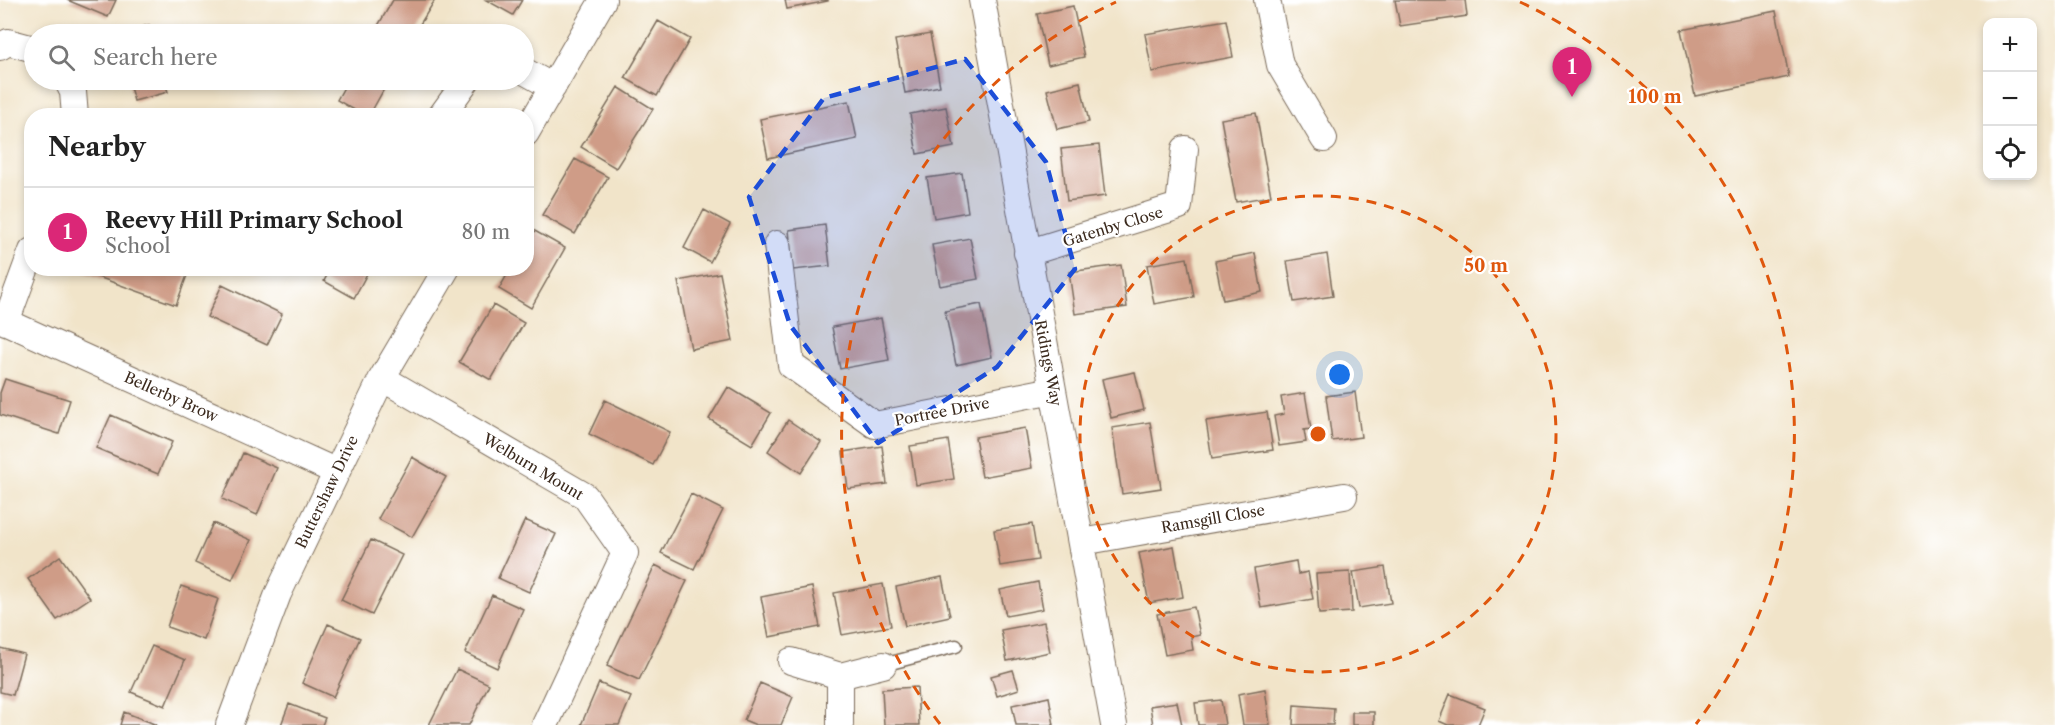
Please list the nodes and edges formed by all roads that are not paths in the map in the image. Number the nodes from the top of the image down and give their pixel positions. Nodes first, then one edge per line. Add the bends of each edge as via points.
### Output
1 (603, 0) edge
2 (982, 0) edge
3 (1267, 0) edge
4 (24, 46) edge
5 (0, 47) edge
6 (534, 76) edge
7 (554, 87) junction
8 (72, 90) edge
9 (460, 90) edge
10 (74, 108) edge
11 (447, 108) edge
12 (534, 120) edge
13 (1324, 139) dead end
14 (1185, 149) dead end
15 (777, 244) dead end
16 (1027, 253) junction
17 (24, 270) edge
18 (435, 276) edge
19 (3, 320) edge
20 (382, 378) junction
21 (1053, 390) junction
22 (337, 472) junction
23 (1344, 496) dead end
24 (1082, 542) junction
25 (956, 646) dead end
26 (791, 661) dead end
27 (883, 664) joint
28 (840, 676) junction
29 (229, 725) edge
30 (545, 725) edge
31 (840, 725) edge
32 (1114, 725) edge

1 - 7 street
2 - 16 street, Ridings Way
3 - 13 street via 1280,65
4 - 5 street via 8,42
6 - 7 street
7 - 12 street
8 - 10 street
9 - 11 street
14 - 16 street, Gatenby Close via 1179,206
15 - 21 street, Portree Drive via 791,365 875,425
16 - 21 street, Ridings Way
17 - 19 street, Bellerby Brow
18 - 20 street, Buttershaw Drive
19 - 22 street, Bellerby Brow
20 - 22 street, Buttershaw Drive
20 - 30 street, Welburn Mount via 585,496 625,553
21 - 24 street, Ridings Way
22 - 29 street, Buttershaw Drive via 278,594
23 - 24 street, Ramsgill Close
24 - 32 street, Ridings Way
25 - 27 lane
26 - 28 street
27 - 28 street
28 - 31 street

